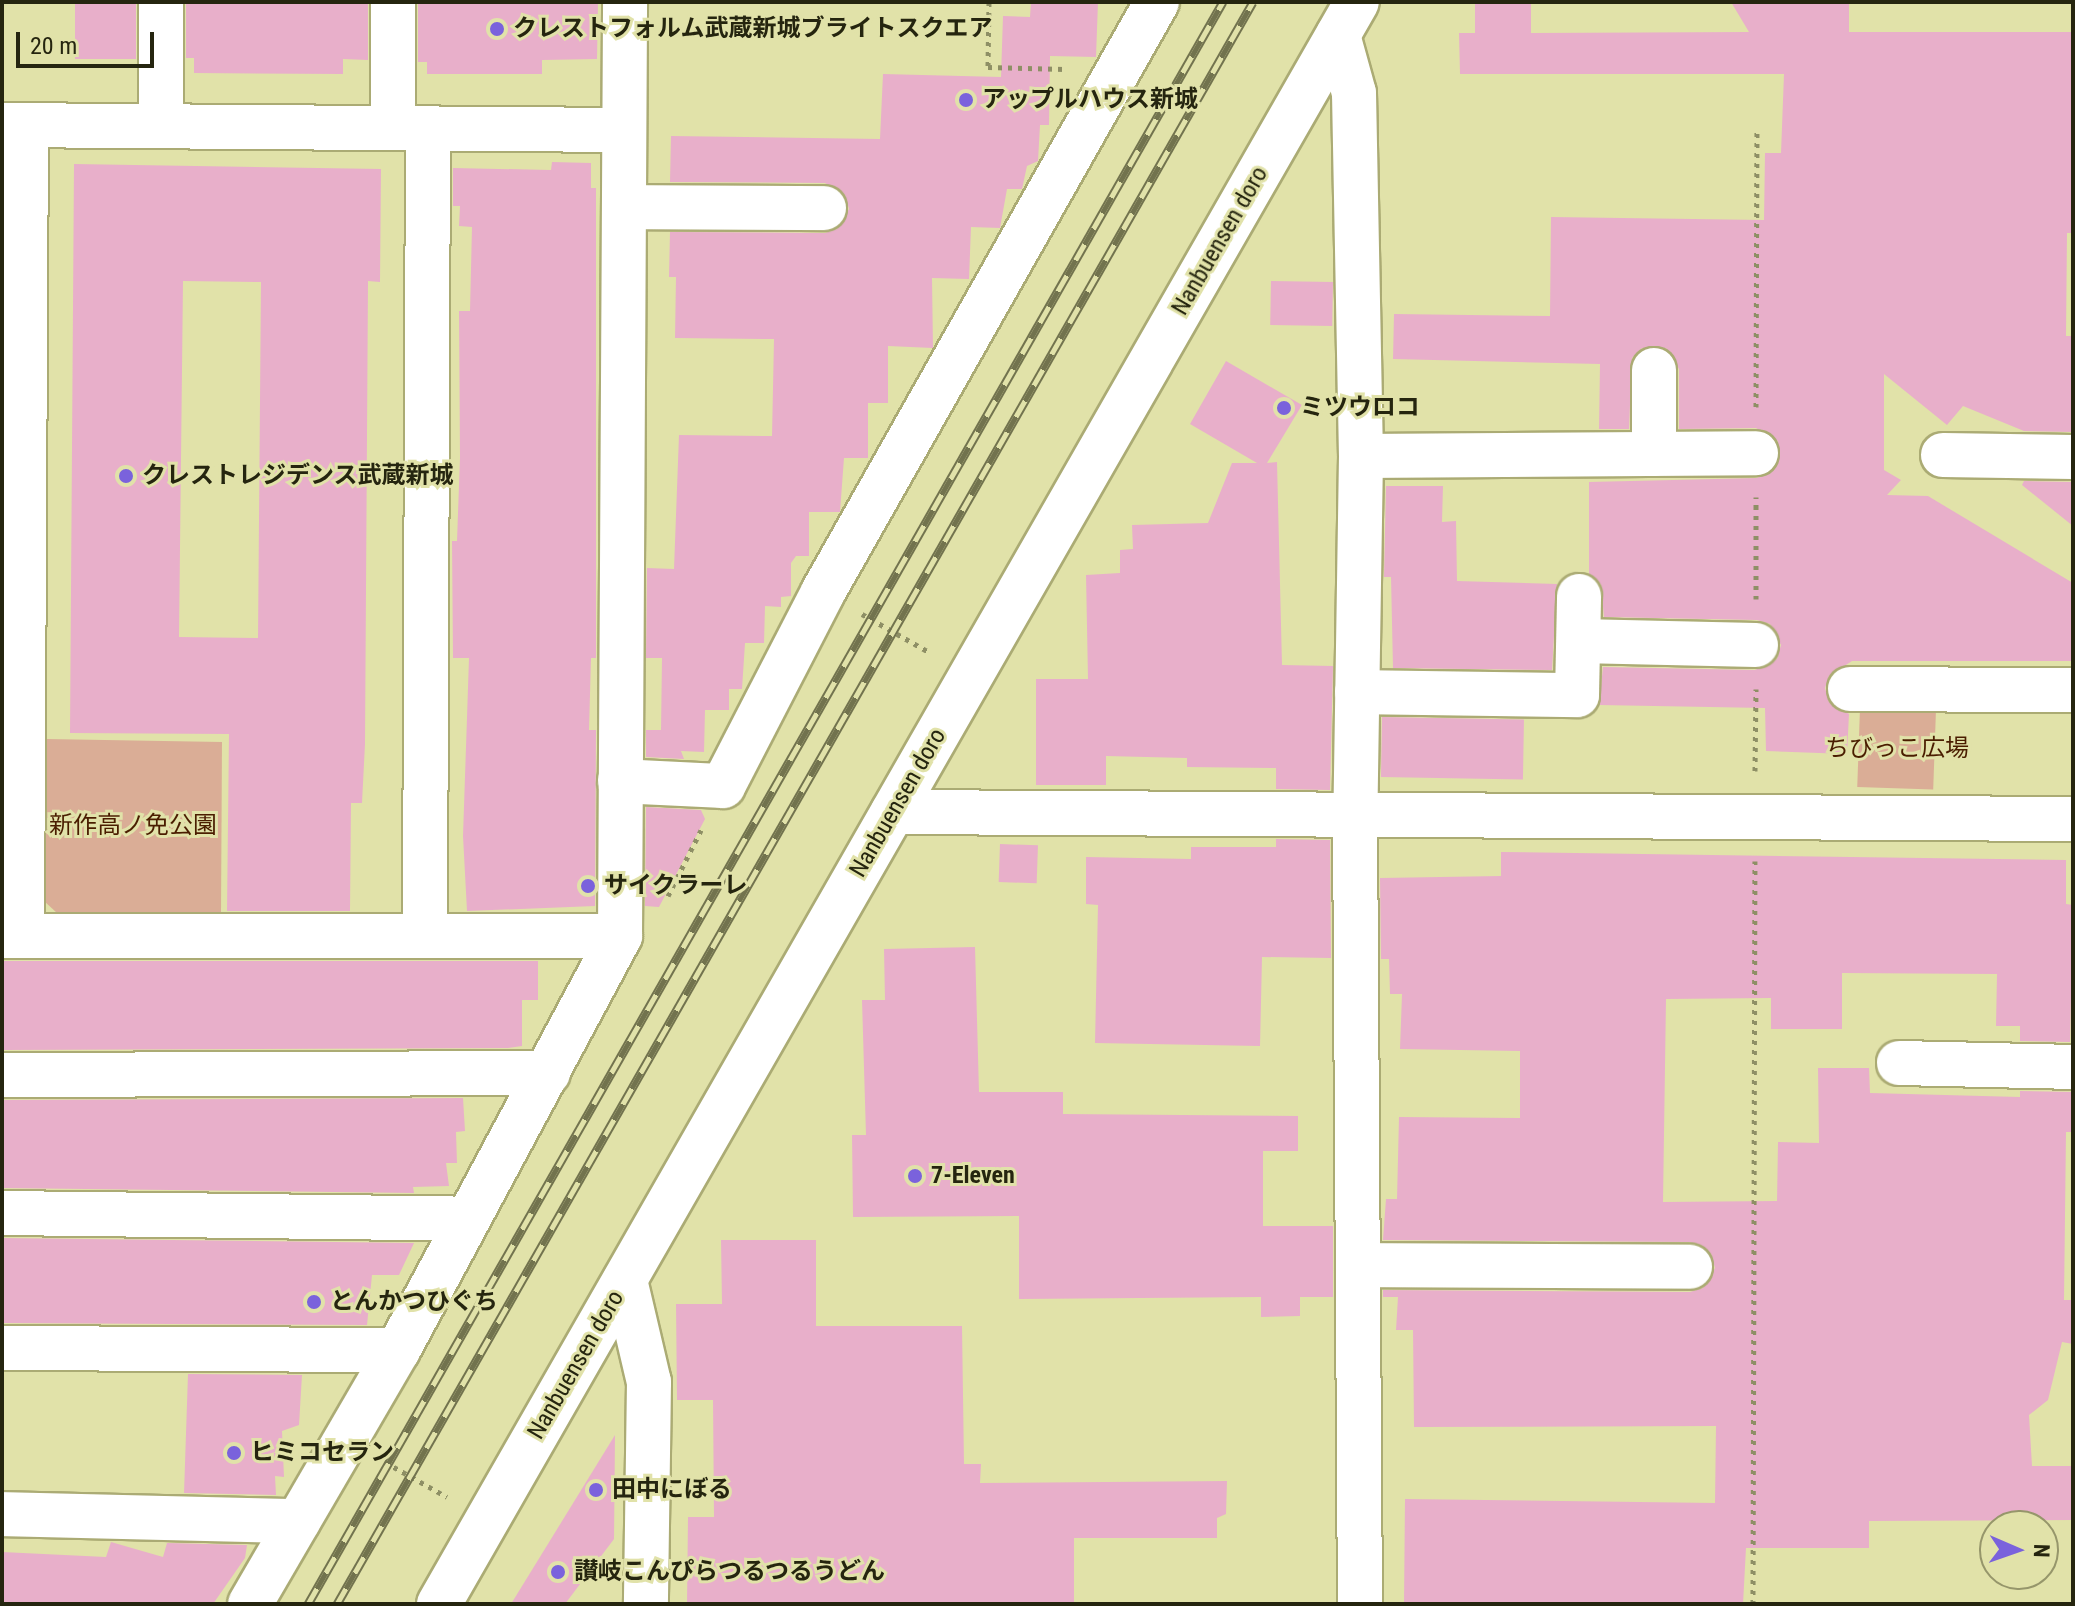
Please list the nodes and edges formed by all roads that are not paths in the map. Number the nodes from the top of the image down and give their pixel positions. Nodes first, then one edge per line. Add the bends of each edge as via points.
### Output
1 (161, 2) edge
2 (393, 2) edge
3 (625, 2) edge
4 (1157, 2) edge
5 (1348, 18) edge
6 (14, 125) edge
7 (161, 126) junction
8 (410, 128) junction
9 (624, 130) junction
10 (624, 207) junction
11 (824, 208) dead end
12 (1654, 370) dead end
13 (1756, 453) dead end
14 (1654, 454) junction
15 (1943, 455) dead end
16 (1361, 456) junction
17 (2073, 457) edge
18 (1579, 596) dead end
19 (13, 600) edge
20 (1579, 641) junction
21 (1756, 645) dead end
22 (1850, 689) dead end
23 (2073, 690) edge
24 (1357, 692) junction
25 (620, 781) junction
26 (893, 812) junction
27 (1355, 819) junction
28 (2073, 819) edge
29 (425, 933) junction
30 (12, 936) edge
31 (620, 936) junction
32 (1899, 1063) dead end
33 (2073, 1067) edge
34 (548, 1073) junction
35 (2, 1075) edge
36 (2, 1213) edge
37 (465, 1219) junction
38 (1358, 1265) junction
39 (1690, 1267) dead end
40 (625, 1280) junction
41 (2, 1348) edge
42 (398, 1350) junction
43 (2, 1514) edge
44 (298, 1521) junction
45 (250, 1604) edge
46 (439, 1604) edge
47 (646, 1604) edge
48 (1360, 1604) edge

1 - 7 street
2 - 8 street
3 - 9 street
4 - 25 street via 823,592 723,786
5 - 16 street
5 - 26 street, Nanbuensen doro
6 - 7 street
6 - 19 street
7 - 8 street
8 - 9 street
8 - 29 street
9 - 10 street
10 - 11 street
10 - 25 street
12 - 14 street
13 - 14 street
14 - 16 street
15 - 17 street
16 - 24 street
18 - 20 street
19 - 30 street
20 - 21 street
20 - 24 street via 1577,695
22 - 23 street
24 - 27 street
25 - 31 street
26 - 27 street
26 - 40 street, Nanbuensen doro
27 - 28 street
27 - 38 street
29 - 30 street
29 - 31 street
31 - 34 street
32 - 33 street
34 - 35 street
34 - 37 street
36 - 37 street
37 - 42 street
38 - 39 street
38 - 48 street
40 - 46 street, Nanbuensen doro
40 - 47 street via 649,1382
41 - 42 street
42 - 44 street
43 - 44 street
44 - 45 street

